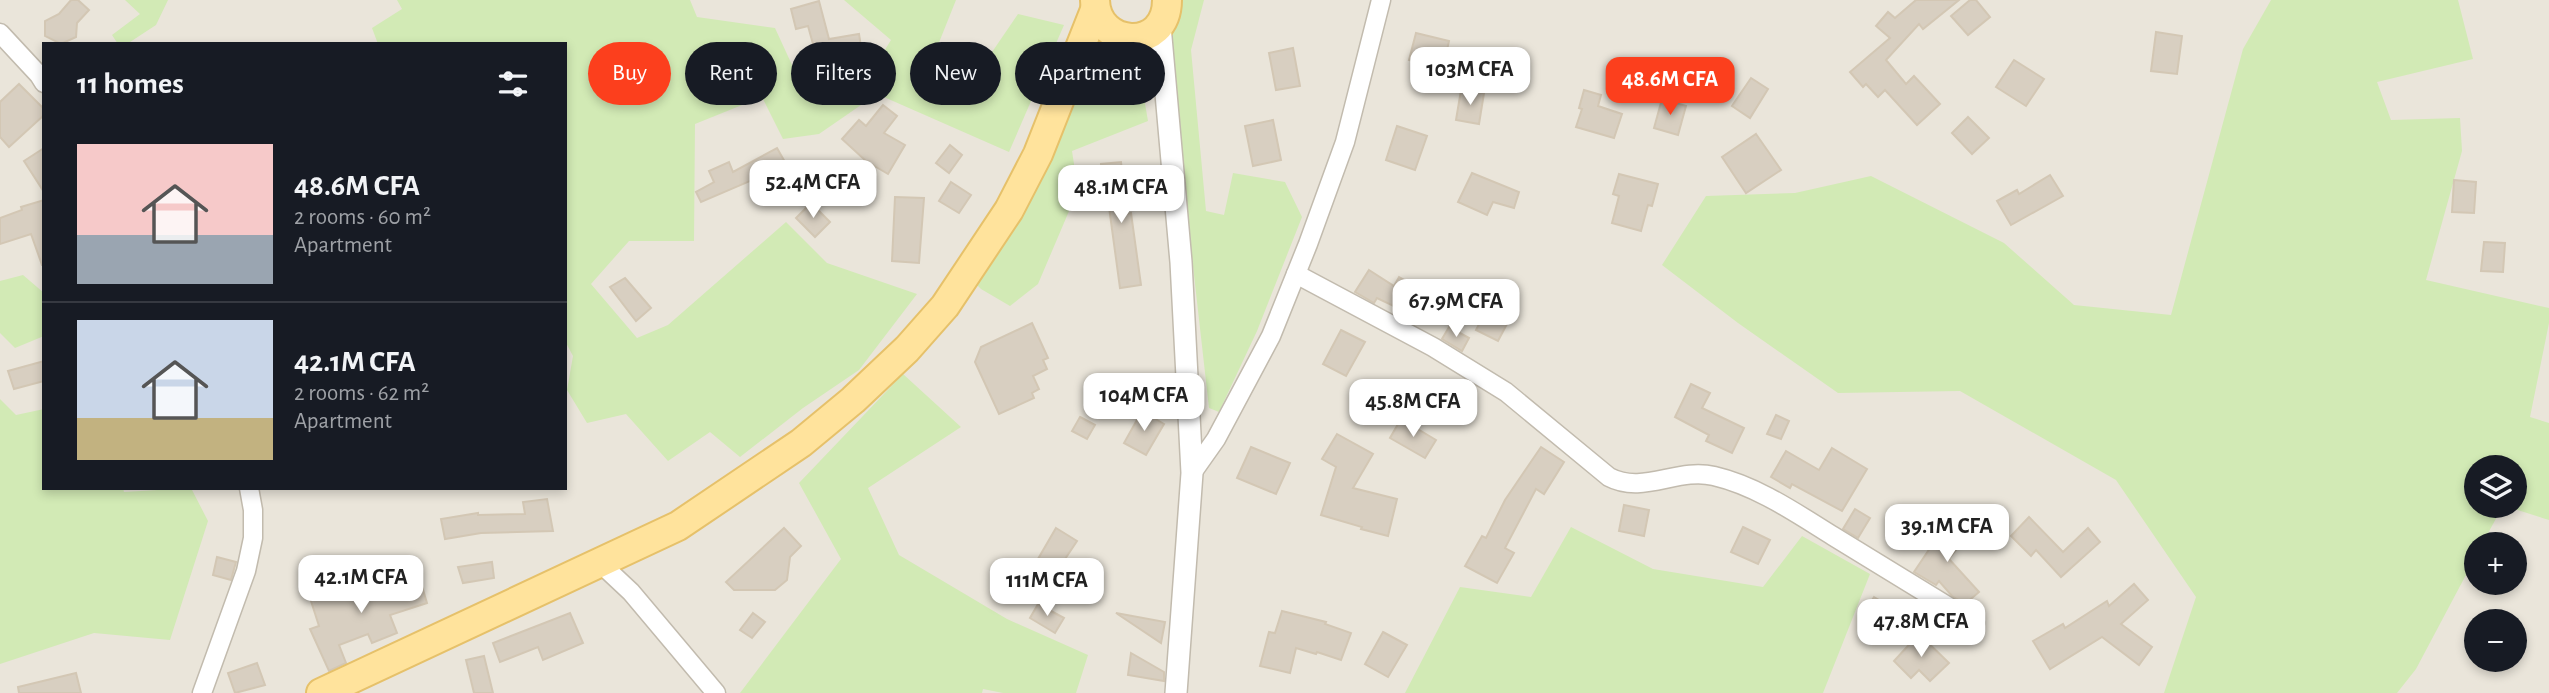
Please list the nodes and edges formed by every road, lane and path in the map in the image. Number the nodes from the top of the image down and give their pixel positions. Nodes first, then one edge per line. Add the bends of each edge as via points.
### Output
1 (1381, 0) edge
2 (1095, 5) edge
3 (1164, 13) edge
4 (0, 33) edge
5 (42, 80) edge
6 (1296, 274) junction
7 (1192, 473) junction
8 (249, 490) edge
9 (599, 562) junction
10 (1975, 623) dead end
11 (202, 693) edge
12 (321, 693) edge
13 (716, 693) edge
14 (1176, 693) edge

1 - 6 street via 1346,142
2 - 3 main road via 1103,25 1130,39 1146,37
2 - 9 main road via 1038,154 1009,210 945,306 907,349 801,443 748,481 678,526
3 - 7 street
4 - 5 street
6 - 7 street via 1271,336 1234,407
6 - 10 street via 1506,392 1621,484 1695,474 1735,483 1781,504
7 - 14 street
8 - 11 street via 253,537 246,571
9 - 12 main road
9 - 13 street via 631,592

